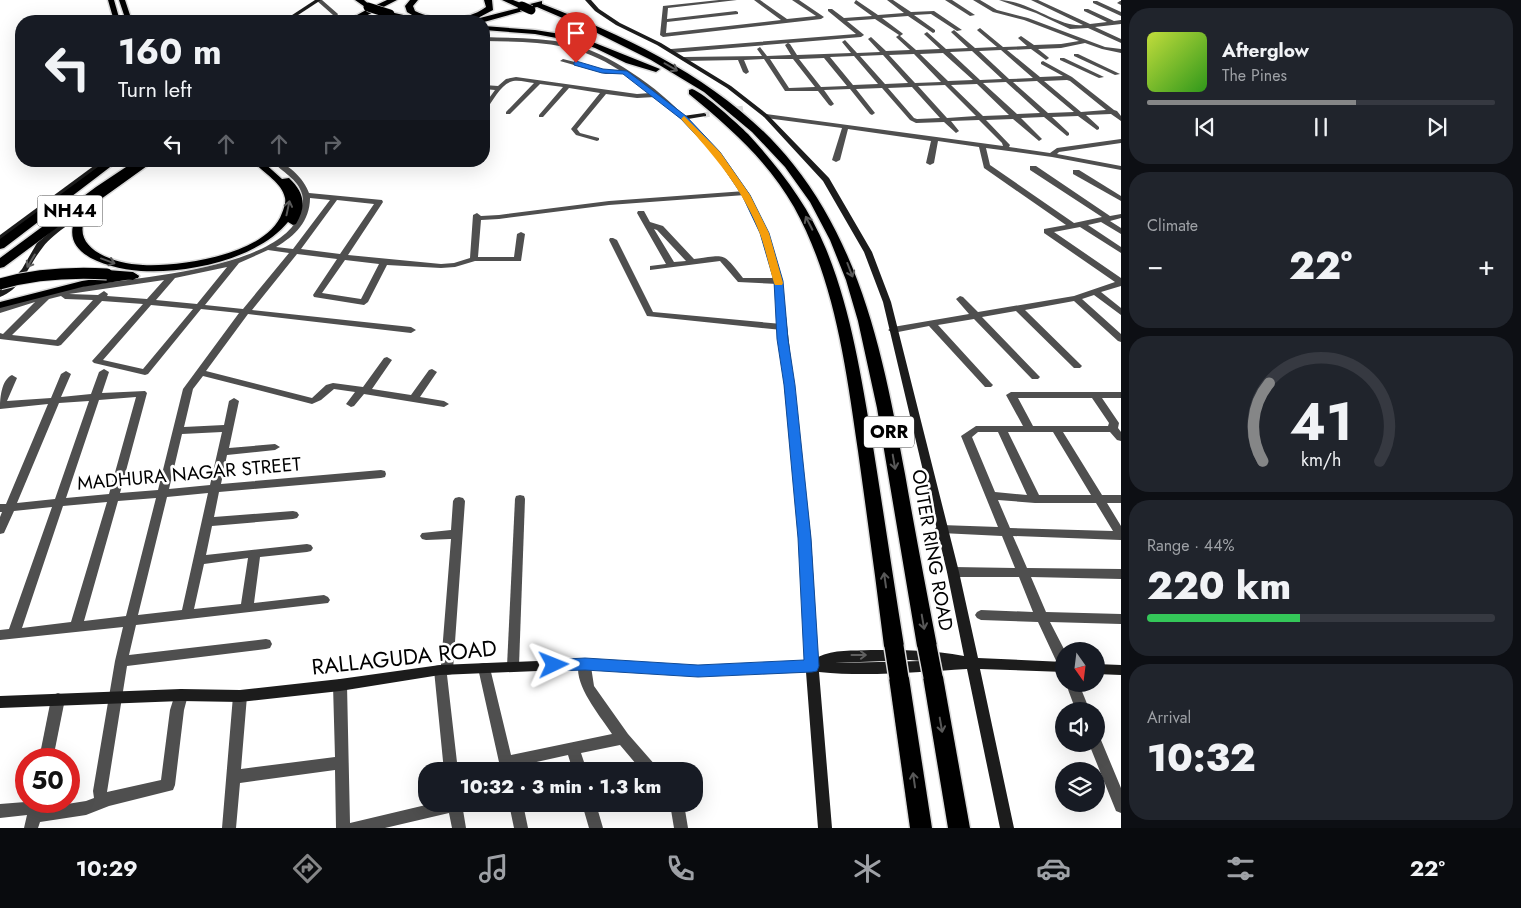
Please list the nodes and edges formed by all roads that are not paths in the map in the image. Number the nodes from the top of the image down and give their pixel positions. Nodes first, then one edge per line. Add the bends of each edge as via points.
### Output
1 (111, 0) edge
2 (122, 0) edge
3 (319, 0) edge
4 (359, 0) edge
5 (388, 0) edge
6 (393, 0) edge
7 (404, 0) edge
8 (414, 0) edge
9 (488, 0) edge
10 (506, 0) edge
11 (588, 0) edge
12 (734, 0) edge
13 (757, 0) edge
14 (795, 0) edge
15 (890, 0) edge
16 (948, 0) edge
17 (976, 0) edge
18 (1002, 0) edge
19 (1034, 0) edge
20 (721, 1) edge
21 (856, 2) dead end
22 (1095, 2) dead end
23 (533, 3) edge
24 (384, 8) edge
25 (365, 9) junction
26 (830, 10) dead end
27 (1086, 10) dead end
28 (736, 13) junction
29 (909, 14) junction
30 (1121, 14) edge
31 (115, 15) edge
32 (127, 15) edge
33 (295, 15) edge
34 (336, 15) edge
35 (354, 15) edge
36 (366, 15) edge
37 (372, 15) edge
38 (403, 15) edge
39 (418, 15) edge
40 (478, 15) edge
41 (972, 15) dead end
42 (876, 17) junction
43 (490, 18) edge
44 (842, 20) junction
45 (664, 21) junction
46 (786, 21) junction
47 (1121, 22) edge
48 (1114, 23) junction
49 (752, 25) junction
50 (1090, 26) junction
51 (1121, 27) edge
52 (1072, 28) junction
53 (490, 30) edge
54 (980, 30) dead end
55 (1061, 31) junction
56 (1021, 38) dead end
57 (490, 39) edge
58 (871, 39) dead end
59 (1085, 41) junction
60 (1121, 41) edge
61 (845, 42) dead end
62 (788, 45) dead end
63 (1034, 48) junction
64 (760, 49) dead end
65 (1002, 49) junction
66 (974, 50) junction
67 (671, 51) junction
68 (944, 51) junction
69 (1121, 51) edge
70 (915, 52) junction
71 (856, 54) junction
72 (886, 54) junction
73 (1076, 55) dead end
74 (826, 56) junction
75 (795, 57) junction
76 (767, 58) junction
77 (684, 59) junction
78 (741, 59) junction
79 (1062, 59) dead end
80 (563, 61) dead end
81 (1100, 66) junction
82 (656, 69) junction
83 (1085, 69) junction
84 (624, 72) junction
85 (746, 72) dead end
86 (1064, 74) junction
87 (1117, 74) dead end
88 (1101, 77) dead end
89 (1070, 79) junction
90 (1040, 80) junction
91 (1010, 81) junction
92 (540, 82) junction
93 (979, 82) junction
94 (945, 84) junction
95 (916, 85) junction
96 (568, 86) junction
97 (490, 87) edge
98 (882, 87) junction
99 (500, 88) junction
100 (851, 88) junction
101 (819, 89) junction
102 (605, 91) junction
103 (657, 95) junction
104 (490, 101) edge
105 (831, 104) dead end
106 (1117, 112) edge
107 (508, 113) dead end
108 (872, 113) dead end
109 (704, 115) tunnel mouth
110 (1081, 115) junction
111 (541, 116) dead end
112 (766, 116) junction
113 (1048, 116) junction
114 (1016, 117) junction
115 (683, 118) junction
116 (982, 119) junction
117 (1121, 119) edge
118 (948, 120) junction
119 (846, 126) junction
120 (1097, 128) dead end
121 (956, 131) dead end
122 (1067, 134) dead end
123 (935, 139) junction
124 (1039, 139) dead end
125 (597, 140) dead end
126 (1121, 141) edge
127 (763, 146) junction
128 (982, 146) junction
129 (1004, 148) junction
130 (1052, 155) junction
131 (836, 160) dead end
132 (930, 163) dead end
133 (98, 167) edge
134 (105, 167) edge
135 (119, 167) edge
136 (133, 167) edge
137 (142, 167) edge
138 (263, 167) edge
139 (272, 167) edge
140 (282, 167) edge
141 (1033, 168) dead end
142 (1121, 168) edge
143 (1076, 172) dead end
144 (745, 193) junction
145 (306, 194) junction
146 (336, 197) junction
147 (1121, 199) edge
148 (90, 204) junction
149 (642, 213) dead end
150 (1121, 216) edge
151 (1107, 219) junction
152 (648, 224) junction
153 (1077, 225) junction
154 (1121, 232) edge
155 (520, 234) dead end
156 (0, 239) edge
157 (613, 240) dead end
158 (0, 245) edge
159 (268, 248) junction
160 (296, 250) junction
161 (1121, 251) edge
162 (0, 255) edge
163 (342, 256) junction
164 (474, 259) junction
165 (384, 262) junction
166 (692, 262) junction
167 (235, 263) junction
168 (0, 264) edge
169 (671, 265) junction
170 (653, 268) dead end
171 (133, 276) junction
172 (172, 276) junction
173 (112, 278) junction
174 (778, 281) junction
175 (1121, 282) edge
176 (0, 284) edge
177 (1094, 291) junction
178 (0, 294) edge
179 (49, 296) junction
180 (97, 298) junction
181 (1076, 298) junction
182 (960, 299) dead end
183 (148, 303) junction
184 (0, 305) edge
185 (197, 309) junction
186 (1019, 309) junction
187 (0, 310) edge
188 (1121, 312) edge
189 (243, 314) junction
190 (976, 317) junction
191 (932, 324) junction
192 (782, 326) junction
193 (411, 330) dead end
194 (894, 330) junction
195 (2, 337) edge
196 (1121, 339) edge
197 (387, 360) dead end
198 (1076, 366) dead end
199 (104, 372) dead end
200 (200, 372) junction
201 (432, 372) dead end
202 (66, 374) dead end
203 (1035, 377) dead end
204 (12, 378) dead end
205 (988, 385) dead end
206 (363, 391) junction
207 (1121, 395) edge
208 (1096, 396) junction
209 (94, 397) junction
210 (411, 398) junction
211 (55, 400) junction
212 (234, 401) dead end
213 (351, 404) dead end
214 (444, 404) dead end
215 (0, 406) edge
216 (1116, 425) edge
217 (228, 428) junction
218 (1001, 428) junction
219 (1030, 429) junction
220 (1056, 429) junction
221 (178, 431) junction
222 (1121, 438) edge
223 (275, 447) dead end
224 (222, 452) junction
225 (380, 474) dead end
226 (214, 488) junction
227 (163, 493) junction
228 (991, 496) junction
229 (114, 498) junction
230 (1100, 498) junction
231 (520, 499) dead end
232 (1035, 499) junction
233 (1121, 499) edge
234 (459, 501) dead end
235 (58, 502) junction
236 (5, 507) edge
237 (293, 516) dead end
238 (207, 522) junction
239 (942, 529) junction
240 (0, 530) edge
241 (1005, 531) junction
242 (456, 534) junction
243 (426, 536) dead end
244 (1121, 536) edge
245 (307, 548) dead end
246 (256, 553) junction
247 (199, 560) junction
248 (953, 572) junction
249 (1024, 573) junction
250 (1121, 574) edge
251 (324, 600) dead end
252 (247, 608) junction
253 (187, 614) junction
254 (981, 615) dead end
255 (1042, 618) junction
256 (1121, 619) edge
257 (130, 621) junction
258 (76, 626) junction
259 (14, 633) junction
260 (0, 635) edge
261 (266, 644) dead end
262 (1055, 644) edge
263 (121, 661) junction
264 (585, 664) junction
265 (973, 664) junction
266 (513, 666) junction
267 (812, 666) junction
268 (484, 668) junction
269 (1055, 668) edge
270 (1105, 669) edge
271 (443, 670) junction
272 (1121, 670) edge
273 (340, 685) junction
274 (181, 695) junction
275 (240, 696) junction
276 (115, 697) junction
277 (58, 699) junction
278 (0, 702) edge
279 (623, 738) junction
280 (48, 748) edge
281 (573, 748) junction
282 (1099, 752) edge
283 (451, 762) edge
284 (506, 762) edge
285 (524, 762) edge
286 (577, 762) edge
287 (643, 762) edge
288 (340, 763) junction
289 (233, 777) junction
290 (108, 800) junction
291 (1121, 806) edge
292 (80, 809) edge
293 (0, 811) edge
294 (15, 812) edge
295 (422, 812) edge
296 (456, 812) edge
297 (518, 812) edge
298 (591, 812) edge
299 (678, 812) edge
300 (229, 828) edge
301 (343, 828) edge
302 (355, 828) edge
303 (458, 828) edge
304 (521, 828) edge
305 (596, 828) edge
306 (681, 828) edge
307 (825, 828) edge
308 (921, 828) edge
309 (959, 828) edge
310 (1007, 828) edge

1 - 31 main road
2 - 32 main road
3 - 33 street
3 - 34 street
4 - 25 highway
5 - 25 highway
6 - 24 highway
7 - 24 highway
8 - 39 highway via 409,6 411,12
9 - 40 highway via 490,8
10 - 23 highway, OUTER RING ROAD / ORR
11 - 67 street via 618,24
12 - 20 street
13 - 46 street
14 - 46 street via 821,18
15 - 29 street
16 - 41 street
17 - 55 street via 995,11
18 - 52 street
19 - 50 street
20 - 28 street
20 - 45 street via 665,7
21 - 42 street
22 - 30 street
23 - 43 highway via 518,11
23 - 82 highway, OUTER RING ROAD / ORR
23 -> 127 highway, OUTER RING ROAD / ORR via 669,66 721,101
24 - 25 highway
24 - 25 highway, bridge
24 - 36 highway
24 - 37 highway
24 - 38 highway
25 - 35 highway
26 - 44 street
27 - 48 street
28 - 45 street
28 - 49 street
29 - 42 street
29 - 66 street via 932,12
29 - 68 street
42 - 44 street
42 - 70 street
44 - 67 street via 861,35
45 - 49 street via 663,35
46 - 49 street
47 - 48 street
48 - 50 street
48 - 51 street
50 - 52 street
50 - 60 street
52 - 55 street
53 - 82 highway via 560,36 590,43
54 - 65 street
55 - 59 street
56 - 63 street
57 - 84 street via 569,45
58 - 72 street
59 - 63 street
59 - 69 street
61 - 71 street
62 - 75 street
63 - 65 street
63 - 86 street via 1044,61
64 - 76 street
65 - 66 street
65 - 90 street
66 - 68 street
66 - 91 street
67 - 77 street
68 - 70 street
68 - 93 street
70 - 72 street
70 - 94 street
71 - 72 street
71 - 74 street
71 - 98 street
72 - 95 street
73 - 81 street
74 - 75 street
74 - 100 street
75 - 76 street
75 - 101 street
76 - 78 street
76 - 101 street via 787,90
77 - 78 street
77 - 112 street via 729,87 750,107
78 - 85 street
79 - 83 street
80 - 84 street via 602,71
81 - 83 street
81 - 87 street
82 - 127 highway, OUTER RING ROAD / ORR
83 - 86 street
83 - 88 street
84 - 103 street
86 - 89 street
89 - 90 street
89 - 106 street
90 - 91 street
90 - 110 street
91 - 93 street
91 - 113 street
92 - 96 street
92 - 99 street via 511,79
92 - 107 street
93 - 94 street
93 - 114 street
94 - 95 street
94 - 116 street
95 - 98 street
95 - 118 street
96 - 102 street
96 - 111 street
97 - 99 street
98 - 100 street
98 - 118 street via 912,119 921,122
99 - 104 street
100 - 101 street
100 - 108 street
101 - 105 street
102 - 103 street via 645,97
102 - 125 street via 574,129 578,134
103 - 115 street
106 - 110 street
106 - 117 street
109 - 115 street
110 - 113 street
110 - 120 street
112 - 119 street
112 - 194 street via 826,180 868,252
113 - 114 street
113 - 122 street
114 - 116 street
114 - 124 street
115 - 144 street via 717,153
116 - 118 street
116 - 129 street via 1005,142
118 - 121 street
119 - 123 street
119 - 131 street
123 - 128 street
123 - 132 street
126 - 130 street via 1058,150
308 -> 127 highway, OUTER RING ROAD / ORR, bridge via 854,378 840,308 826,262 808,221
127 -> 309 highway, OUTER RING ROAD / ORR, bridge via 804,184 830,225 863,309 878,371
128 - 129 street
128 - 153 street via 987,166
129 - 130 street
130 - 142 street
133 - 156 street
134 - 158 highway
135 - 162 highway, NH44
136 - 168 highway, NH44
137 - 148 main road
148 -> 138 main road via 78,223 75,236 82,246 98,257 142,268 206,262 251,246 274,232 285,220 290,206 288,192
139 - 171 main road via 298,193 298,212 285,231 265,245 230,260
140 - 145 street
141 - 151 street
143 - 147 street
144 - 164 street via 610,203 499,217 477,216
144 - 174 street via 764,233
145 - 146 street
145 - 159 street via 302,218 294,231
146 - 160 street
146 - 163 street via 379,202
148 -> 178 street via 40,244 25,270
149 - 152 street
150 - 151 street
151 - 153 street
151 - 154 street
152 - 166 street via 660,228
152 - 169 street
153 - 161 street
153 - 175 street via 1047,231
155 - 164 street via 518,259
157 - 192 street via 650,314
159 - 160 street
159 - 167 street
160 - 163 street
160 - 189 street
163 - 165 street
163 - 165 street via 317,295 364,302
164 - 165 street via 448,266
166 - 169 street
166 - 174 street via 721,258 740,280
167 - 172 street
167 - 185 street
169 - 170 street
171 - 173 highway
171 - 184 main road via 74,286
172 - 173 street
172 - 183 street
173 - 176 highway, bridge via 57,272
173 - 179 street
173 - 180 street
174 - 192 street
175 - 177 street
177 - 181 street
177 - 188 street
179 - 180 street
179 - 187 street
179 - 195 street
180 - 183 street
180 - 195 street via 58,343
181 - 186 street
181 - 196 street
182 - 190 street
183 - 185 street
183 - 185 street via 97,361 145,372
185 - 189 street
186 - 190 street
186 - 198 street
189 - 193 street
189 - 200 street
190 - 191 street
190 - 203 street
191 - 194 street
191 - 205 street
192 - 267 street via 804,528
194 - 239 street
197 - 206 street
199 - 209 street
200 - 206 street via 312,401 318,400 331,387
200 - 221 street via 188,389
201 - 210 street via 416,396
202 - 211 street
204 - 215 street
206 - 210 street
206 - 213 street
207 - 208 street
208 - 216 street
208 - 219 street via 1011,395
209 - 211 street
209 - 229 street via 142,393
209 - 235 street
210 - 214 street
211 - 215 street
211 - 236 street
212 - 217 street
216 - 220 street
216 - 222 street
217 - 221 street
217 - 224 street
218 - 219 street
218 - 228 street via 976,429 966,436
218 - 232 street
219 - 220 street
220 - 230 street
221 - 227 street
223 - 224 street
224 - 226 street
225 - 226 street, MADHURA NAGAR STREET
226 - 227 street, MADHURA NAGAR STREET
226 - 238 street
227 - 229 street, MADHURA NAGAR STREET
227 - 257 street
228 - 232 street
228 - 241 street
229 - 235 street, MADHURA NAGAR STREET
229 - 258 street
230 - 232 street
230 - 233 street
230 - 244 street
231 - 266 street
234 - 242 street
235 - 236 street, MADHURA NAGAR STREET
235 - 259 street
236 - 240 street
237 - 238 street
238 - 247 street
239 - 241 street
239 - 248 street
241 - 244 street
241 - 249 street
242 - 243 street
242 - 271 street
245 - 246 street
246 - 247 street
246 - 252 street
247 - 253 street
248 - 249 street
248 - 265 street
249 - 250 street
249 - 255 street
251 - 252 street
252 - 253 street
253 - 257 street
254 - 255 street
255 - 256 street
255 - 262 street
257 - 258 street
257 - 263 street
258 - 259 street
259 - 260 street
261 - 263 street
263 - 276 street
264 - 266 street, RALLAGUDA ROAD
264 - 267 street, RALLAGUDA ROAD via 698,671
264 - 279 street via 588,687
265 - 267 street, RALLAGUDA ROAD
265 - 269 street, RALLAGUDA ROAD
265 - 310 street
266 - 268 street, RALLAGUDA ROAD
267 - 307 street
268 - 271 street, RALLAGUDA ROAD
268 - 284 street
270 - 272 street
271 - 273 street, RALLAGUDA ROAD
271 - 283 street
273 - 275 street, RALLAGUDA ROAD
273 - 288 street
274 - 275 street, RALLAGUDA ROAD
274 - 276 street, RALLAGUDA ROAD
274 - 290 street via 168,785
275 - 289 street
276 - 277 street, RALLAGUDA ROAD
276 - 290 street via 100,792 101,797
277 - 278 street, RALLAGUDA ROAD
277 - 280 street
279 - 281 street
279 - 287 street
281 - 285 street
281 - 286 street
282 - 291 street
288 - 289 street
288 - 301 street
289 - 300 street
290 - 292 street
293 - 294 street
295 - 302 street
296 - 303 street
297 - 304 street
298 - 305 street
299 - 306 street

